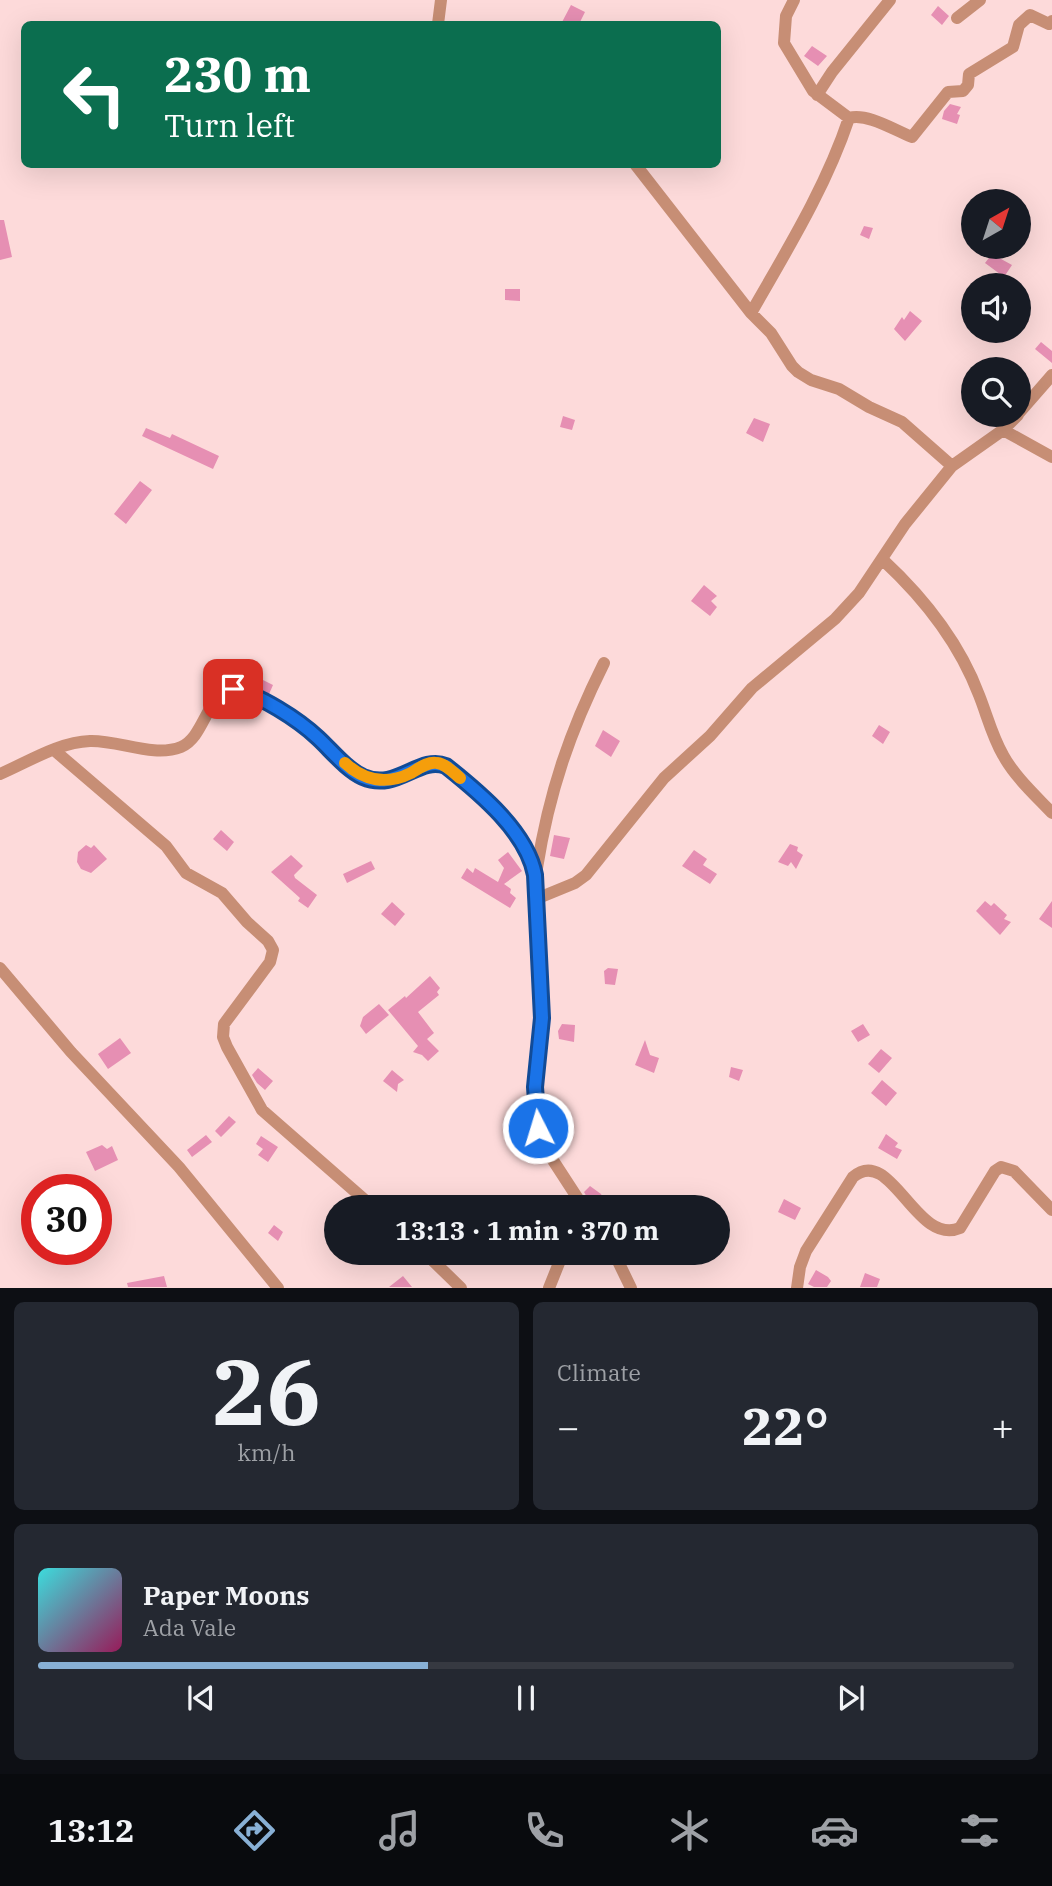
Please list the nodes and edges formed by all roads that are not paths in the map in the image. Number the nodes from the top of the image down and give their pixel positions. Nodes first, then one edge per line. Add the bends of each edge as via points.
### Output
1 (441, 0) edge
2 (793, 0) edge
3 (890, 0) edge
4 (980, 0) edge
5 (957, 18) dead end
6 (438, 21) edge
7 (1052, 22) edge
8 (817, 95) junction
9 (849, 118) junction
10 (638, 168) edge
11 (751, 313) junction
12 (1052, 375) edge
13 (1031, 399) edge
14 (1003, 429) joint
15 (1052, 457) edge
16 (952, 466) junction
17 (883, 561) junction
18 (604, 663) dead end
19 (54, 750) junction
20 (0, 774) edge
21 (1052, 813) edge
22 (535, 875) junction
23 (536, 899) junction
24 (0, 968) edge
25 (359, 1195) edge
26 (570, 1195) edge
27 (1052, 1210) edge
28 (438, 1265) edge
29 (559, 1265) edge
30 (620, 1265) edge
31 (278, 1287) edge
32 (461, 1287) edge
33 (549, 1287) edge
34 (631, 1287) edge
35 (797, 1287) edge

1 - 6 street
2 - 8 street via 786,16 784,43
3 - 8 street
4 - 5 street
7 - 9 street via 1030,15 1019,25 1013,47 969,74 963,91 948,92 912,136
8 - 9 street
9 - 11 street via 813,202
10 - 11 street
11 - 16 street via 798,372 902,422
12 - 13 street
14 - 15 street
14 - 16 street
16 - 17 street via 905,524
17 - 21 street via 914,588 956,646 1002,754
17 - 23 street via 835,619 752,688 710,736 656,785 586,875
18 - 22 street via 561,764 546,812
19 - 20 street
19 - 22 street via 93,741 154,749 180,747 193,737 223,693 239,690 303,726 364,777 399,777 432,762 446,766 513,828 532,859
19 - 25 street via 166,846 186,873 222,893 270,944 273,954 267,967 226,1020 227,1047 262,1110
22 - 23 street
23 - 26 street via 542,1018 536,1112 545,1148
24 - 31 street via 179,1167
27 - 35 street via 1014,1171 1001,1167 960,1228 947,1231 919,1216 887,1178 873,1171 858,1172 806,1251
28 - 32 street
29 - 33 street
30 - 34 street

